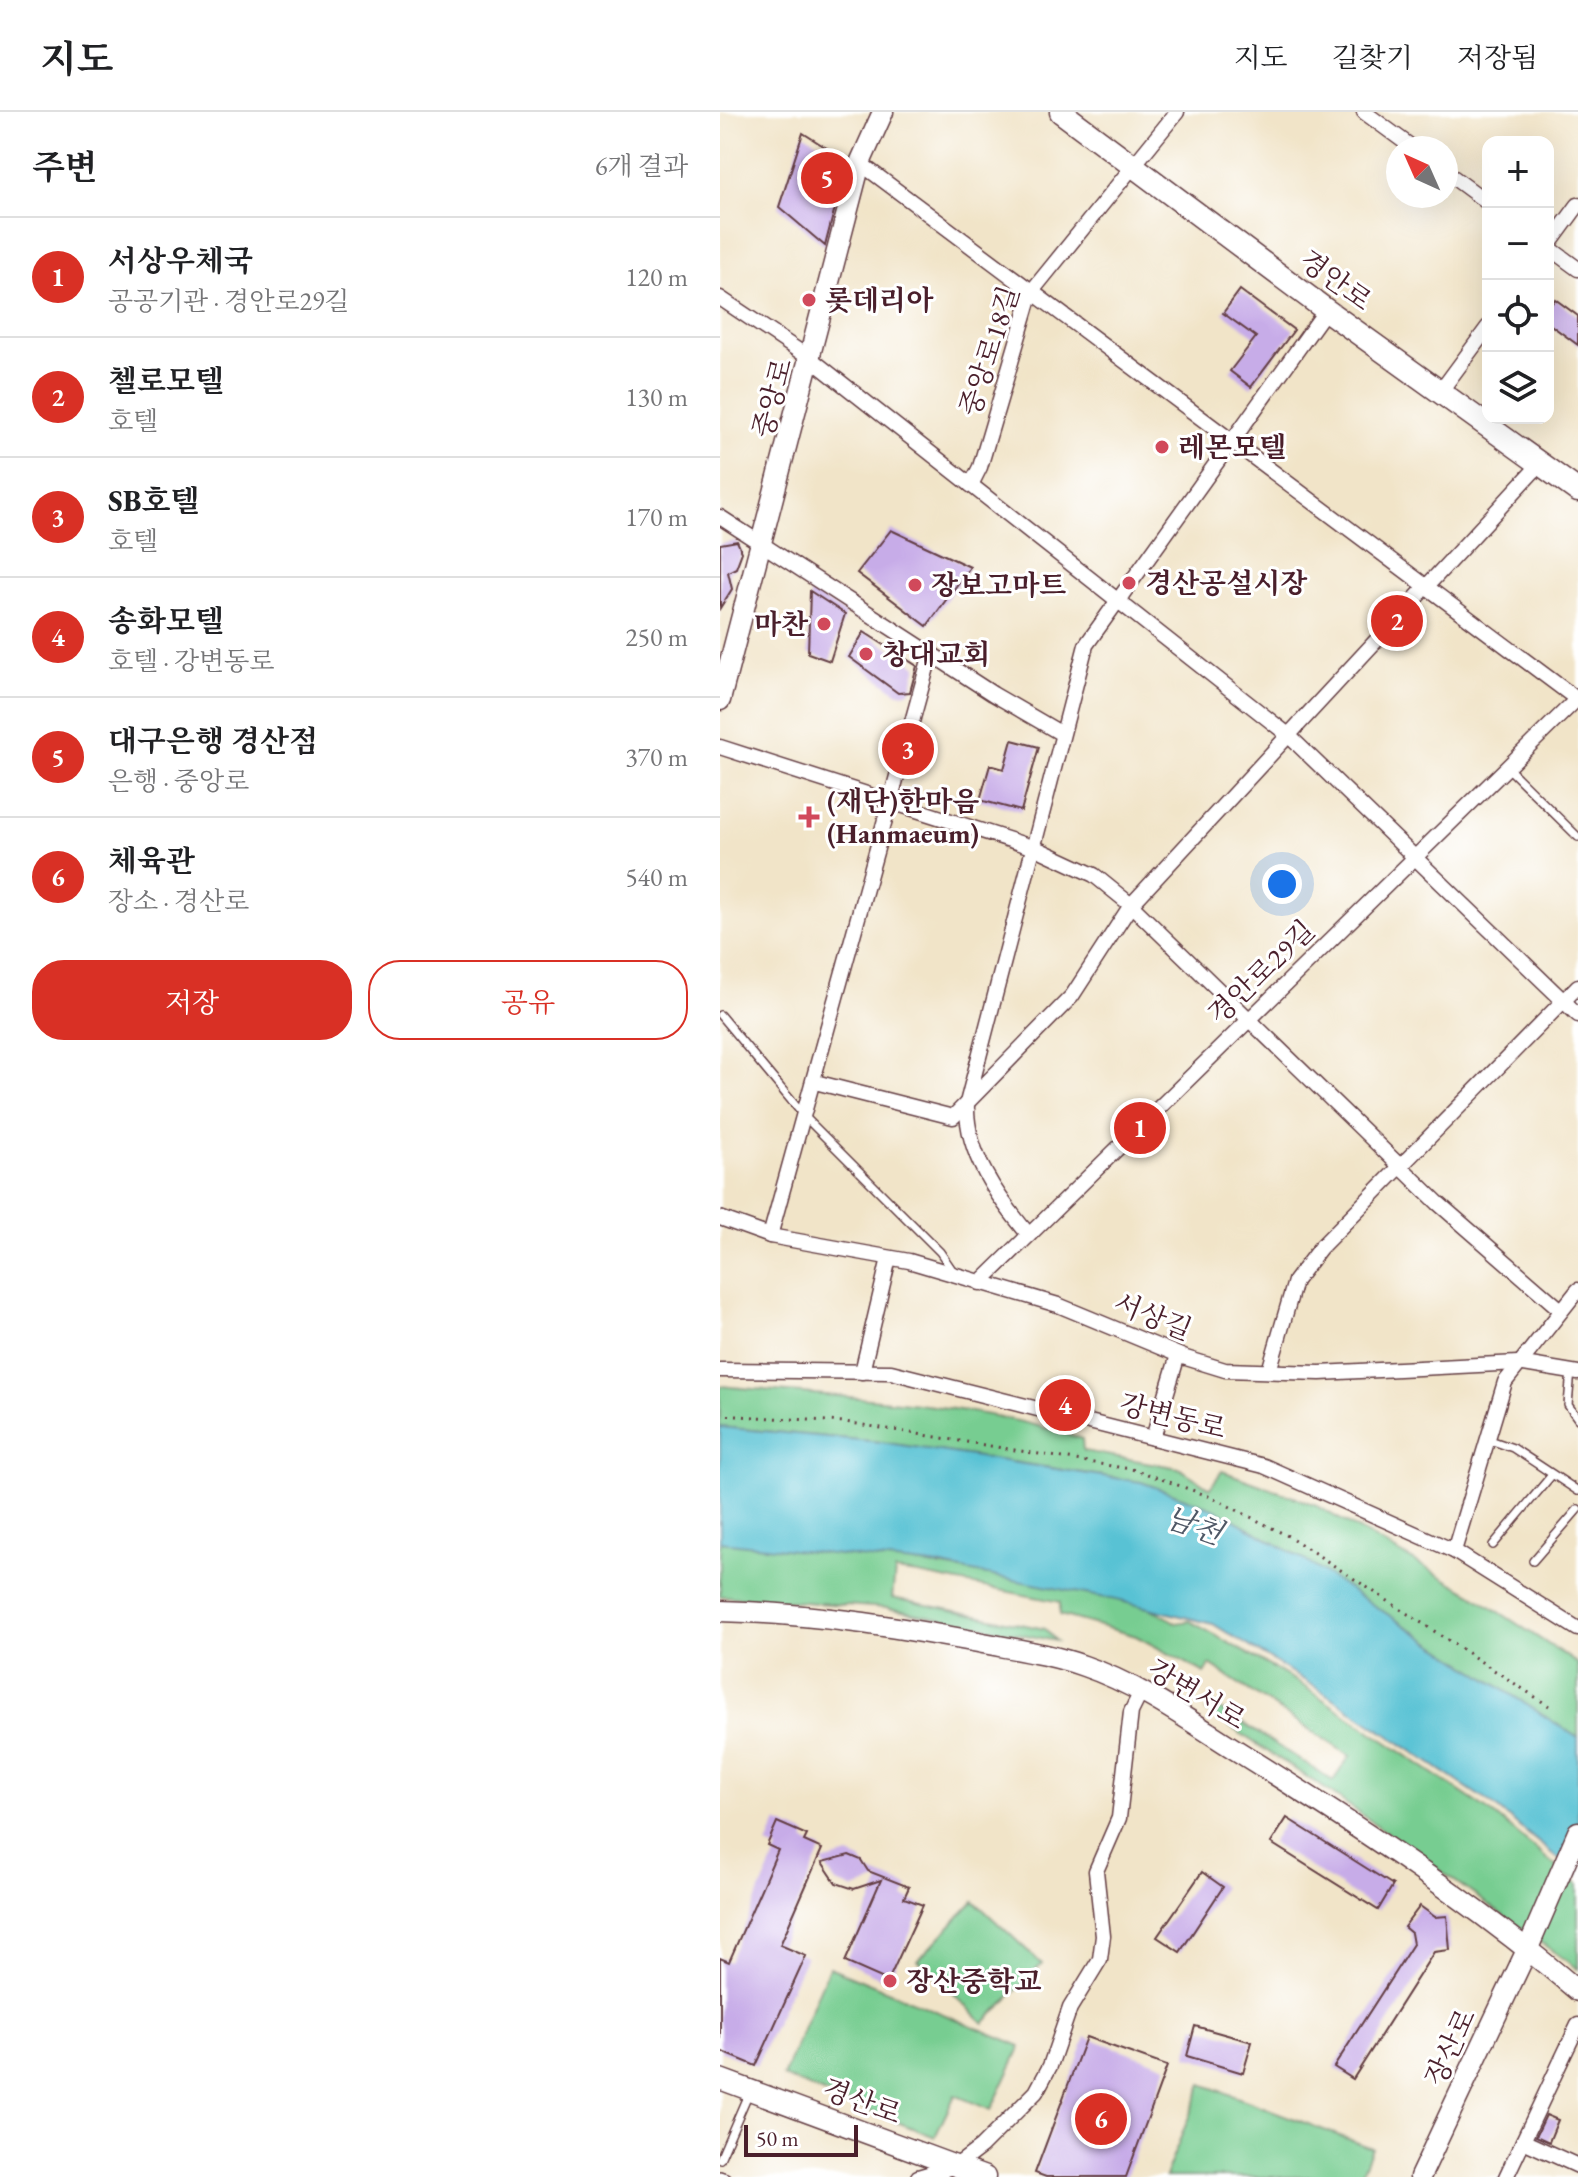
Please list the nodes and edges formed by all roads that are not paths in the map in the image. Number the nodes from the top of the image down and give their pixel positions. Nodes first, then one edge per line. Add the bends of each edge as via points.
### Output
1 (883, 112) edge
2 (1061, 112) edge
3 (1177, 112) edge
4 (1364, 112) edge
5 (1397, 136) edge
6 (860, 163) junction
7 (1132, 166) junction
8 (1458, 181) edge
9 (1482, 199) edge
10 (1578, 205) edge
11 (1554, 238) edge
12 (1554, 251) edge
13 (1578, 269) edge
14 (1032, 291) junction
15 (720, 298) edge
16 (1326, 310) junction
17 (1482, 335) edge
18 (811, 359) junction
19 (1440, 392) junction
20 (1232, 441) junction
21 (1540, 464) junction
22 (971, 485) junction
23 (1578, 491) edge
24 (720, 517) edge
25 (763, 543) junction
26 (1425, 586) junction
27 (1116, 599) junction
28 (931, 653) junction
29 (1578, 699) edge
30 (720, 700) edge
31 (1062, 734) junction
32 (1287, 734) junction
33 (720, 747) edge
34 (1508, 768) junction
35 (890, 801) junction
36 (1578, 837) edge
37 (1033, 848) junction
38 (1416, 859) junction
39 (1131, 905) junction
40 (1578, 986) edge
41 (1563, 1001) junction
42 (720, 1015) edge
43 (1578, 1015) edge
44 (1248, 1021) junction
45 (815, 1082) junction
46 (967, 1103) junction
47 (805, 1117) junction
48 (1401, 1166) junction
49 (720, 1218) edge
50 (1029, 1235) junction
51 (770, 1236) junction
52 (889, 1258) junction
53 (957, 1276) junction
54 (980, 1283) junction
55 (1578, 1290) edge
56 (1561, 1310) junction
57 (1178, 1355) junction
58 (1518, 1363) junction
59 (720, 1370) edge
60 (1269, 1371) junction
61 (862, 1372) junction
62 (1574, 1372) edge
63 (1578, 1419) edge
64 (1153, 1438) junction
65 (1486, 1439) junction
66 (1551, 1476) junction
67 (1578, 1491) edge
68 (1578, 1509) edge
69 (1493, 1545) dead end
70 (1454, 1551) junction
71 (1533, 1561) dead end
72 (720, 1611) edge
73 (1578, 1629) edge
74 (1141, 1692) junction
75 (1578, 1832) edge
76 (1530, 1945) junction
77 (1578, 1991) edge
78 (1578, 2025) edge
79 (720, 2079) edge
80 (750, 2090) junction
81 (1523, 2141) junction
82 (720, 2159) edge
83 (956, 2166) junction
84 (1578, 2166) edge
85 (720, 2175) edge
86 (726, 2177) edge
87 (918, 2177) edge
88 (985, 2177) edge
89 (1420, 2177) edge
90 (1506, 2177) edge

1 - 6 street, 중앙로
2 - 7 main road, 경안로
3 - 7 street, 중앙로18길
4 - 5 street
6 - 14 street
6 - 18 street, 중앙로
7 - 14 street, 중앙로18길
7 - 16 main road, 경안로
8 - 9 street
10 - 11 street
12 - 13 street
14 - 20 street
14 - 22 street, 중앙로18길
15 - 18 street
16 - 19 main road, 경안로
16 - 20 street
17 - 19 street
18 - 22 street
18 - 25 street, 중앙로
19 - 21 main road, 경안로
20 - 26 street
20 - 27 street
21 - 23 main road, 경안로
21 - 26 street
22 - 27 street
24 - 25 street
25 - 28 street
25 - 30 street, 중앙로
26 - 29 street
26 - 32 street
27 - 31 street via 1086,645
27 - 32 street
28 - 31 street
28 - 35 street
29 - 34 street, 경안로29길
31 - 37 street
32 - 38 street
32 - 39 street
33 - 35 street
34 - 36 lane
34 - 38 street, 경안로29길
35 - 37 street
35 - 45 street
37 - 39 street via 1094,875
37 - 46 street
38 - 41 street
38 - 44 street, 경안로29길
39 - 44 street
39 - 46 street via 1072,996
40 - 41 street
41 - 43 street
41 - 48 street
42 - 47 lane
44 - 48 street
44 - 50 street, 경안로29길
45 - 46 street via 953,1117
45 - 47 street
46 - 50 street via 967,1120 994,1191
47 - 51 street
47 - 53 lane via 940,1252
48 - 56 street
48 - 60 street via 1295,1281
49 - 51 street, 서상길
50 - 54 street, 경안로29길
51 - 52 street, 서상길
52 - 53 street, 서상길
52 - 61 street
53 - 54 street, 서상길
54 - 57 street, 서상길 via 1058,1305
55 - 56 street
56 - 58 street
57 - 60 street, 서상길 via 1225,1370
57 - 64 street
58 - 60 street, 서상길
58 - 62 street, 서상길
58 - 65 street via 1505,1382
59 - 61 street, 강변동로
61 - 64 street, 강변동로 via 891,1372
62 - 63 lane via 1568,1405
64 - 70 street, 강변동로 via 1264,1466
65 - 66 lane via 1513,1448
65 - 70 street
66 - 67 lane
66 - 69 lane
68 - 71 lane
70 - 73 street, 강변동로
72 - 74 street, 강변서로 via 838,1618 1062,1659
74 - 76 street, 강변서로 via 1315,1799
74 - 83 street via 1131,1712 1119,1818 1096,1871 1103,1936 1100,1959 1070,2008 1036,2092
75 - 76 street, 장산로
76 - 77 street, 강변서로
76 - 89 street, 장산로
78 - 81 street
79 - 80 street, 경산로
80 - 82 lane
80 - 83 street, 경산로
81 - 84 street
81 - 90 street
83 - 87 street
83 - 88 street, 경산로
85 - 86 lane

